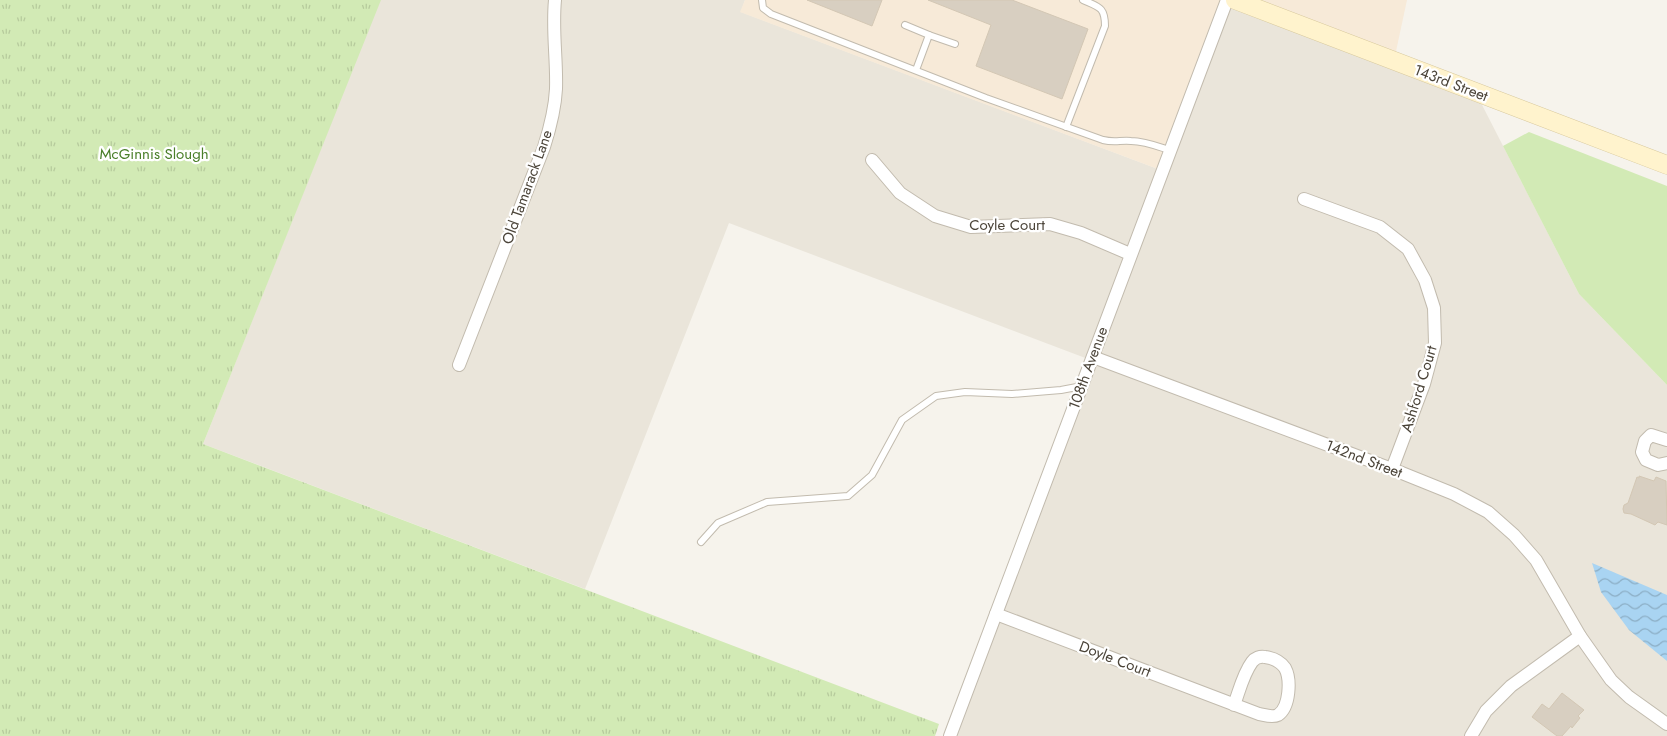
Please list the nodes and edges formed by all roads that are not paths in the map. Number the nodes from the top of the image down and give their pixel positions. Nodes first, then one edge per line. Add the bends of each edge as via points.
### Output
1 (762, 0) edge
2 (1083, 0) edge
3 (1227, 0) edge
4 (1235, 0) edge
5 (555, 5) edge
6 (905, 25) dead end
7 (930, 35) junction
8 (955, 44) dead end
9 (916, 70) junction
10 (1066, 127) junction
11 (1169, 150) junction
12 (872, 160) dead end
13 (1667, 165) edge
14 (1304, 199) dead end
15 (1130, 254) junction
16 (1093, 357) junction
17 (459, 365) dead end
18 (1082, 386) junction
19 (1667, 440) edge
20 (1667, 463) edge
21 (1392, 469) junction
22 (701, 542) dead end
23 (996, 614) junction
24 (1580, 636) junction
25 (1234, 705) junction
26 (1667, 724) edge
27 (950, 736) edge
28 (1471, 736) edge

1 - 9 lane via 763,8 771,14
2 - 10 lane via 1099,7 1105,14 1105,26
3 - 11 street, 108th Avenue
4 - 13 main road, 143rd Street
5 - 17 street, Old Tamarack Lane via 556,89 548,133
6 - 7 lane
7 - 8 lane
7 - 9 lane
9 - 10 lane
10 - 11 lane via 1115,143 1130,140
11 - 15 street, 108th Avenue
12 - 15 street, Coyle Court via 900,193 935,216 971,228 1050,224
14 - 21 street, Ashford Court via 1380,227 1408,249 1425,280 1434,308 1435,343 1424,384
15 - 16 street, 108th Avenue
16 - 18 street, 108th Avenue
16 - 21 street, 142nd Street
18 - 22 lane via 1012,394 965,392 936,396 902,420 872,475 848,496 767,502 718,523
18 - 23 street, 108th Avenue
19 - 20 street via 1651,435 1642,452 1646,460 1658,465
21 - 24 street, 142nd Street via 1454,494 1488,512 1514,535 1536,560
23 - 25 street, Doyle Court
23 - 27 street, 108th Avenue
24 - 26 street, 142nd Street via 1617,686
24 - 28 street via 1511,686 1486,711
25 - 25 street, Doyle Court via 1259,714 1277,715 1286,701 1288,683 1285,669 1270,658 1261,656 1253,661

